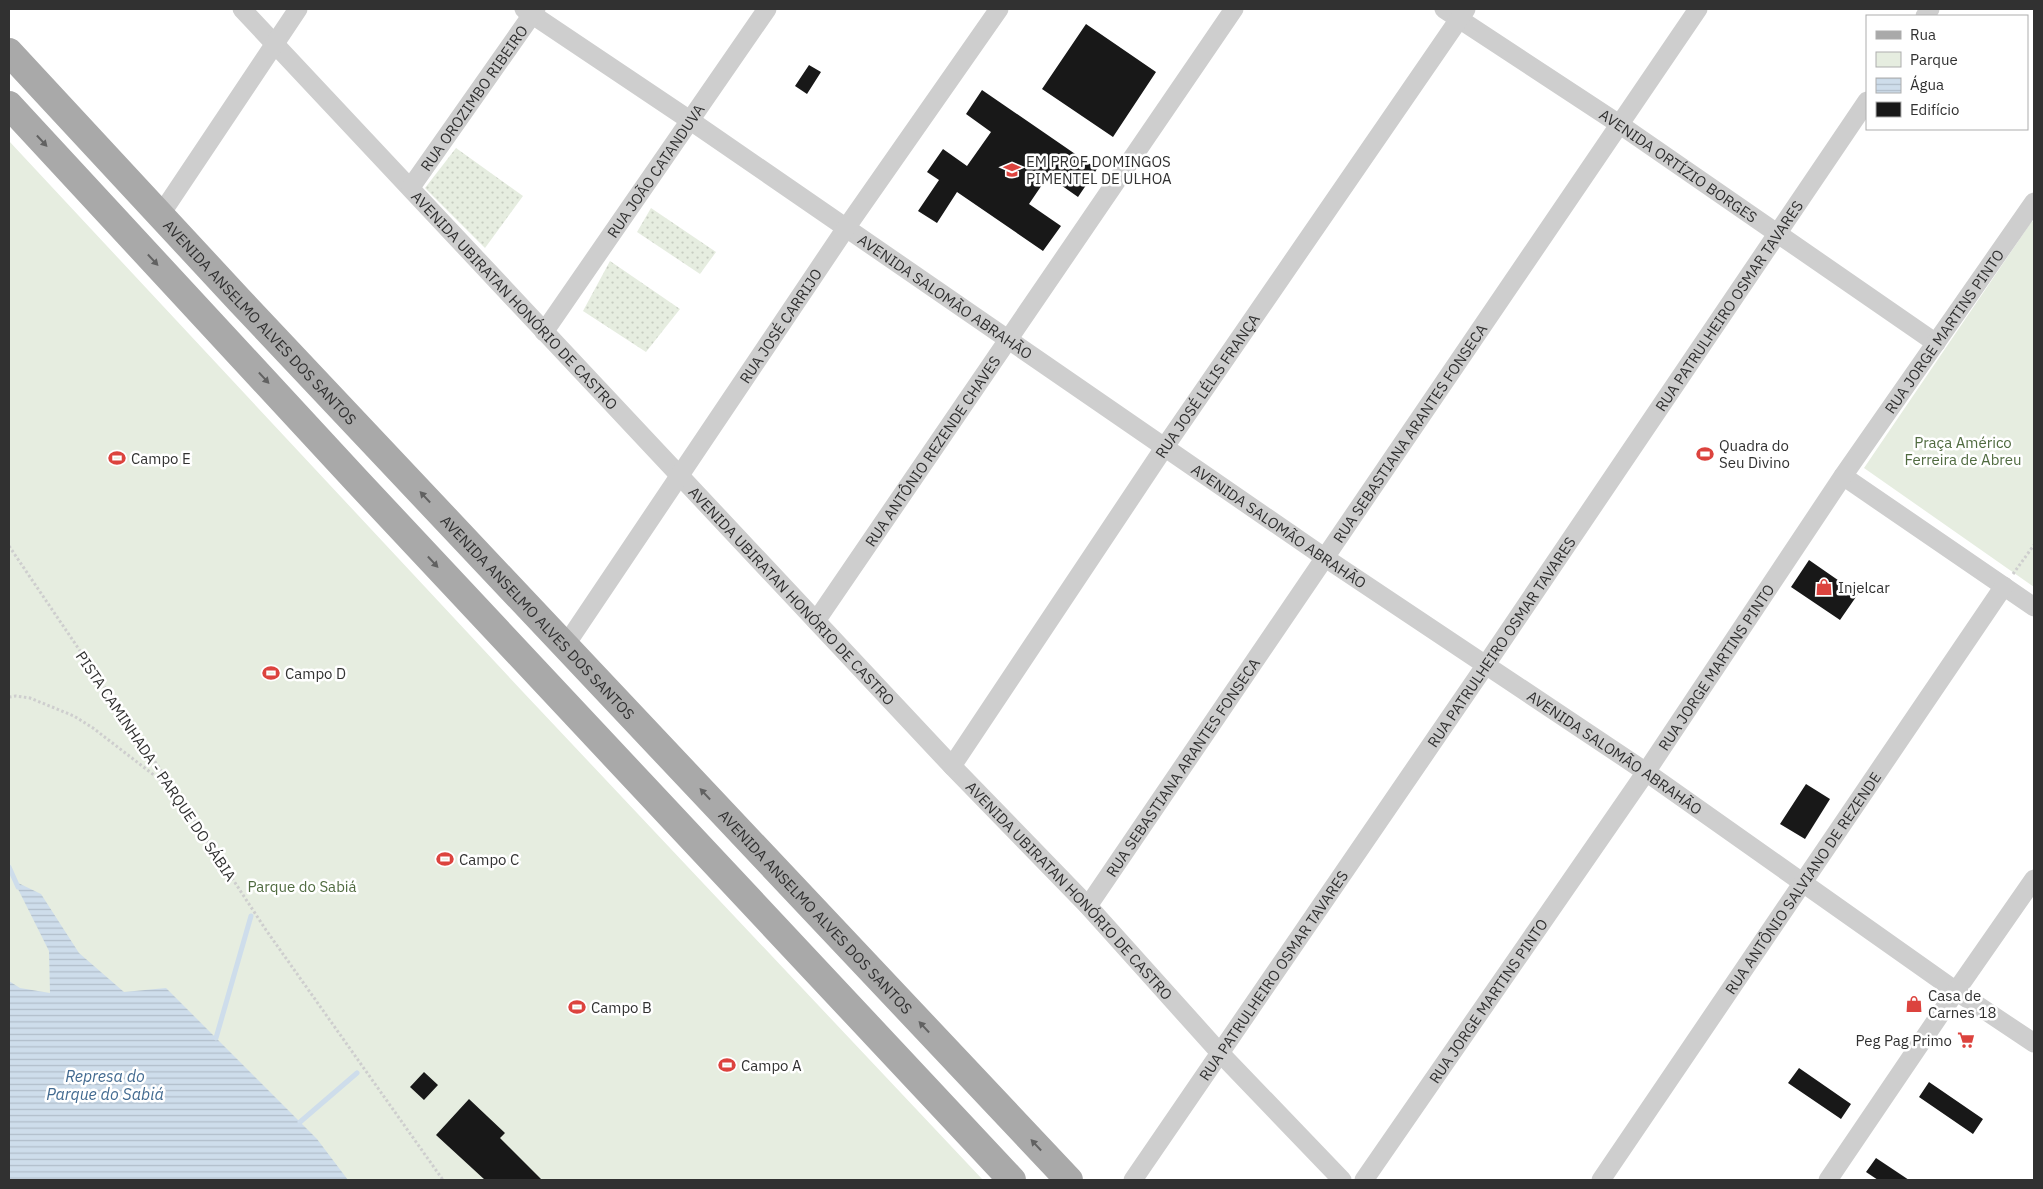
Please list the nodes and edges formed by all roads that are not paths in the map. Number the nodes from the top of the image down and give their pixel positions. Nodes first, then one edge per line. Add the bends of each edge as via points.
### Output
1 (242, 9) edge
2 (298, 9) edge
3 (767, 9) edge
4 (999, 9) edge
5 (1234, 9) edge
6 (1698, 9) edge
7 (531, 11) edge
8 (1456, 12) edge
9 (275, 42) junction
10 (9, 52) edge
11 (1866, 102) edge
12 (9, 105) edge
13 (691, 121) junction
14 (1619, 124) junction
15 (411, 187) junction
16 (2033, 205) edge
17 (161, 214) junction
18 (846, 228) junction
19 (1776, 234) junction
20 (544, 332) junction
21 (1007, 339) junction
22 (1936, 342) junction
23 (349, 416) junction
24 (316, 434) junction
25 (1164, 448) junction
26 (387, 456) junction
27 (680, 476) junction
28 (1843, 476) junction
29 (357, 481) junction
30 (1324, 557) junction
31 (2004, 586) junction
32 (2034, 607) edge
33 (816, 620) junction
34 (565, 646) junction
35 (1485, 666) junction
36 (952, 766) junction
37 (1646, 772) junction
38 (2034, 879) edge
39 (1803, 883) junction
40 (1088, 906) junction
41 (1956, 991) junction
42 (2034, 1043) edge
43 (1221, 1054) junction
44 (1012, 1180) edge
45 (1069, 1180) edge
46 (1134, 1180) edge
47 (1342, 1180) edge
48 (1364, 1180) edge
49 (1601, 1180) edge
50 (1828, 1180) edge

1 - 9 street, AVENIDA UBIRATAN HONÓRIO DE CASTRO
2 - 9 street
3 - 13 street, RUA JOÃO CATANDUVA
4 - 18 street, RUA JOSÉ CARRIJO
5 - 21 street, RUA ANTÔNIO REZENDE CHAVES
6 - 14 street, RUA SEBASTIANA ARANTES FONSECA
7 - 13 street, AVENIDA SALOMÃO ABRAHÃO
7 - 15 street, RUA OROZIMBO RIBEIRO
8 - 14 street, AVENIDA ORTÍZIO BORGES
8 - 25 street, RUA JOSÉ LÉLIS FRANÇA
9 - 15 street, AVENIDA UBIRATAN HONÓRIO DE CASTRO
9 - 17 street
10 - 17 main road, AVENIDA ANSELMO ALVES DOS SANTOS
11 - 19 street, RUA PATRULHEIRO OSMAR TAVARES
12 -> 24 main road
13 - 18 street, AVENIDA SALOMÃO ABRAHÃO
13 - 20 street, RUA JOÃO CATANDUVA
14 - 19 street, AVENIDA ORTÍZIO BORGES
14 - 30 street, RUA SEBASTIANA ARANTES FONSECA
15 - 20 street, AVENIDA UBIRATAN HONÓRIO DE CASTRO
16 - 22 street, RUA JORGE MARTINS PINTO
17 - 23 main road, AVENIDA ANSELMO ALVES DOS SANTOS
18 - 21 street, AVENIDA SALOMÃO ABRAHÃO
18 - 27 street, RUA JOSÉ CARRIJO
19 - 22 street, AVENIDA ORTÍZIO BORGES
19 - 35 street, RUA PATRULHEIRO OSMAR TAVARES
20 - 27 street, AVENIDA UBIRATAN HONÓRIO DE CASTRO
21 - 25 street, AVENIDA SALOMÃO ABRAHÃO
21 - 33 street, RUA ANTÔNIO REZENDE CHAVES
22 - 28 street, RUA JORGE MARTINS PINTO
23 - 24 main road via 332,433
23 - 26 main road, AVENIDA ANSELMO ALVES DOS SANTOS
24 - 29 main road
25 - 30 street, AVENIDA SALOMÃO ABRAHÃO
25 - 36 street, RUA JOSÉ LÉLIS FRANÇA
26 - 29 main road
34 -> 26 main road, AVENIDA ANSELMO ALVES DOS SANTOS
27 - 33 street, AVENIDA UBIRATAN HONÓRIO DE CASTRO
27 - 34 street, RUA JOSÉ CARRIJO
28 - 31 street
28 - 37 street, RUA JORGE MARTINS PINTO
29 -> 44 main road
30 - 35 street, AVENIDA SALOMÃO ABRAHÃO
30 - 40 street, RUA SEBASTIANA ARANTES FONSECA
31 - 32 street
31 - 39 street, RUA ANTÔNIO SALVIANO DE REZENDE
33 - 36 street, AVENIDA UBIRATAN HONÓRIO DE CASTRO
45 -> 34 main road, AVENIDA ANSELMO ALVES DOS SANTOS
35 - 37 street, AVENIDA SALOMÃO ABRAHÃO
35 - 43 street, RUA PATRULHEIRO OSMAR TAVARES
36 - 40 street, AVENIDA UBIRATAN HONÓRIO DE CASTRO
37 - 39 street, AVENIDA SALOMÃO ABRAHÃO
37 - 48 street, RUA JORGE MARTINS PINTO
38 - 41 street
39 - 41 street, AVENIDA SALOMÃO ABRAHÃO
39 - 49 street, RUA ANTÔNIO SALVIANO DE REZENDE
40 - 43 street, AVENIDA UBIRATAN HONÓRIO DE CASTRO
41 - 42 street, AVENIDA SALOMÃO ABRAHÃO
41 - 50 street
43 - 46 street, RUA PATRULHEIRO OSMAR TAVARES
43 - 47 street, AVENIDA UBIRATAN HONÓRIO DE CASTRO

